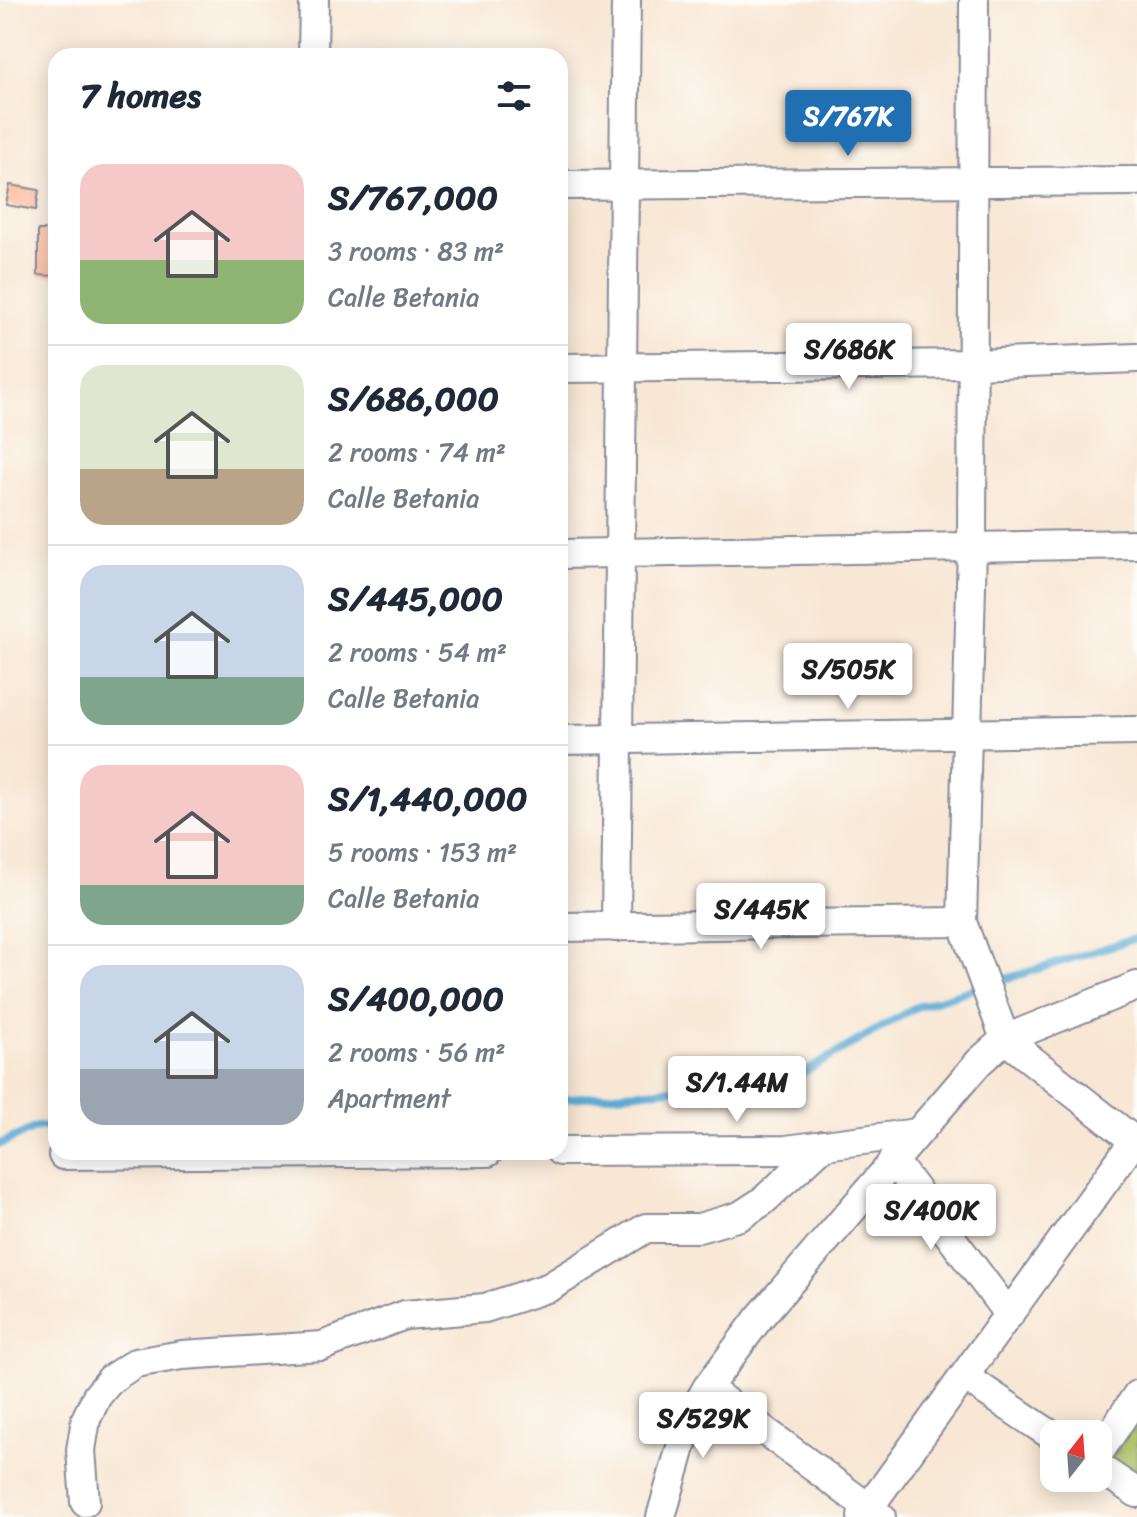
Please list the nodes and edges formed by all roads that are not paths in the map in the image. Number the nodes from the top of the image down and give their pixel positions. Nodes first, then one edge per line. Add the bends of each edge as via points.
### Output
1 (314, 0) edge
2 (626, 0) edge
3 (974, 0) edge
4 (313, 48) edge
5 (1137, 181) edge
6 (973, 184) junction
7 (568, 185) edge
8 (624, 185) junction
9 (1137, 358) edge
10 (973, 364) junction
11 (622, 367) junction
12 (568, 368) edge
13 (1137, 544) edge
14 (972, 548) junction
15 (620, 553) junction
16 (568, 554) edge
17 (1137, 731) edge
18 (968, 735) junction
19 (568, 740) edge
20 (618, 740) junction
21 (962, 922) junction
22 (568, 927) edge
23 (616, 927) junction
24 (1137, 986) edge
25 (1005, 1039) junction
26 (917, 1133) junction
27 (1135, 1142) edge
28 (824, 1145) junction
29 (568, 1151) edge
30 (893, 1160) junction
31 (1009, 1315) junction
32 (965, 1377) junction
33 (707, 1388) junction
34 (1137, 1395) edge
35 (1040, 1428) edge
36 (1112, 1433) edge
37 (1112, 1476) edge
38 (1137, 1493) edge
39 (85, 1502) dead end
40 (870, 1514) edge
41 (661, 1517) edge

1 - 4 street
2 - 8 street
3 - 6 street
5 - 6 street
6 - 8 street
6 - 10 street
7 - 8 street
8 - 11 street
9 - 10 street
10 - 11 street
10 - 14 street
11 - 12 street
11 - 15 street
13 - 14 street
14 - 15 street
14 - 18 street
15 - 16 street
15 - 20 street
17 - 18 street
18 - 20 street
18 - 21 street
19 - 20 street
20 - 23 street
21 - 23 street
21 - 25 street
22 - 23 street
24 - 25 street
25 - 26 street
25 - 27 street
26 - 28 street
26 - 30 street
27 - 31 street
28 - 29 street via 786,1150
28 - 39 street via 740,1216 699,1228 646,1228 550,1287 485,1308 405,1315 322,1346 135,1363 111,1379 86,1419 81,1450
30 - 31 street
30 - 33 street
31 - 32 street
32 - 35 street
32 - 40 street
33 - 40 street
33 - 41 street via 689,1419
34 - 36 street
37 - 38 street

